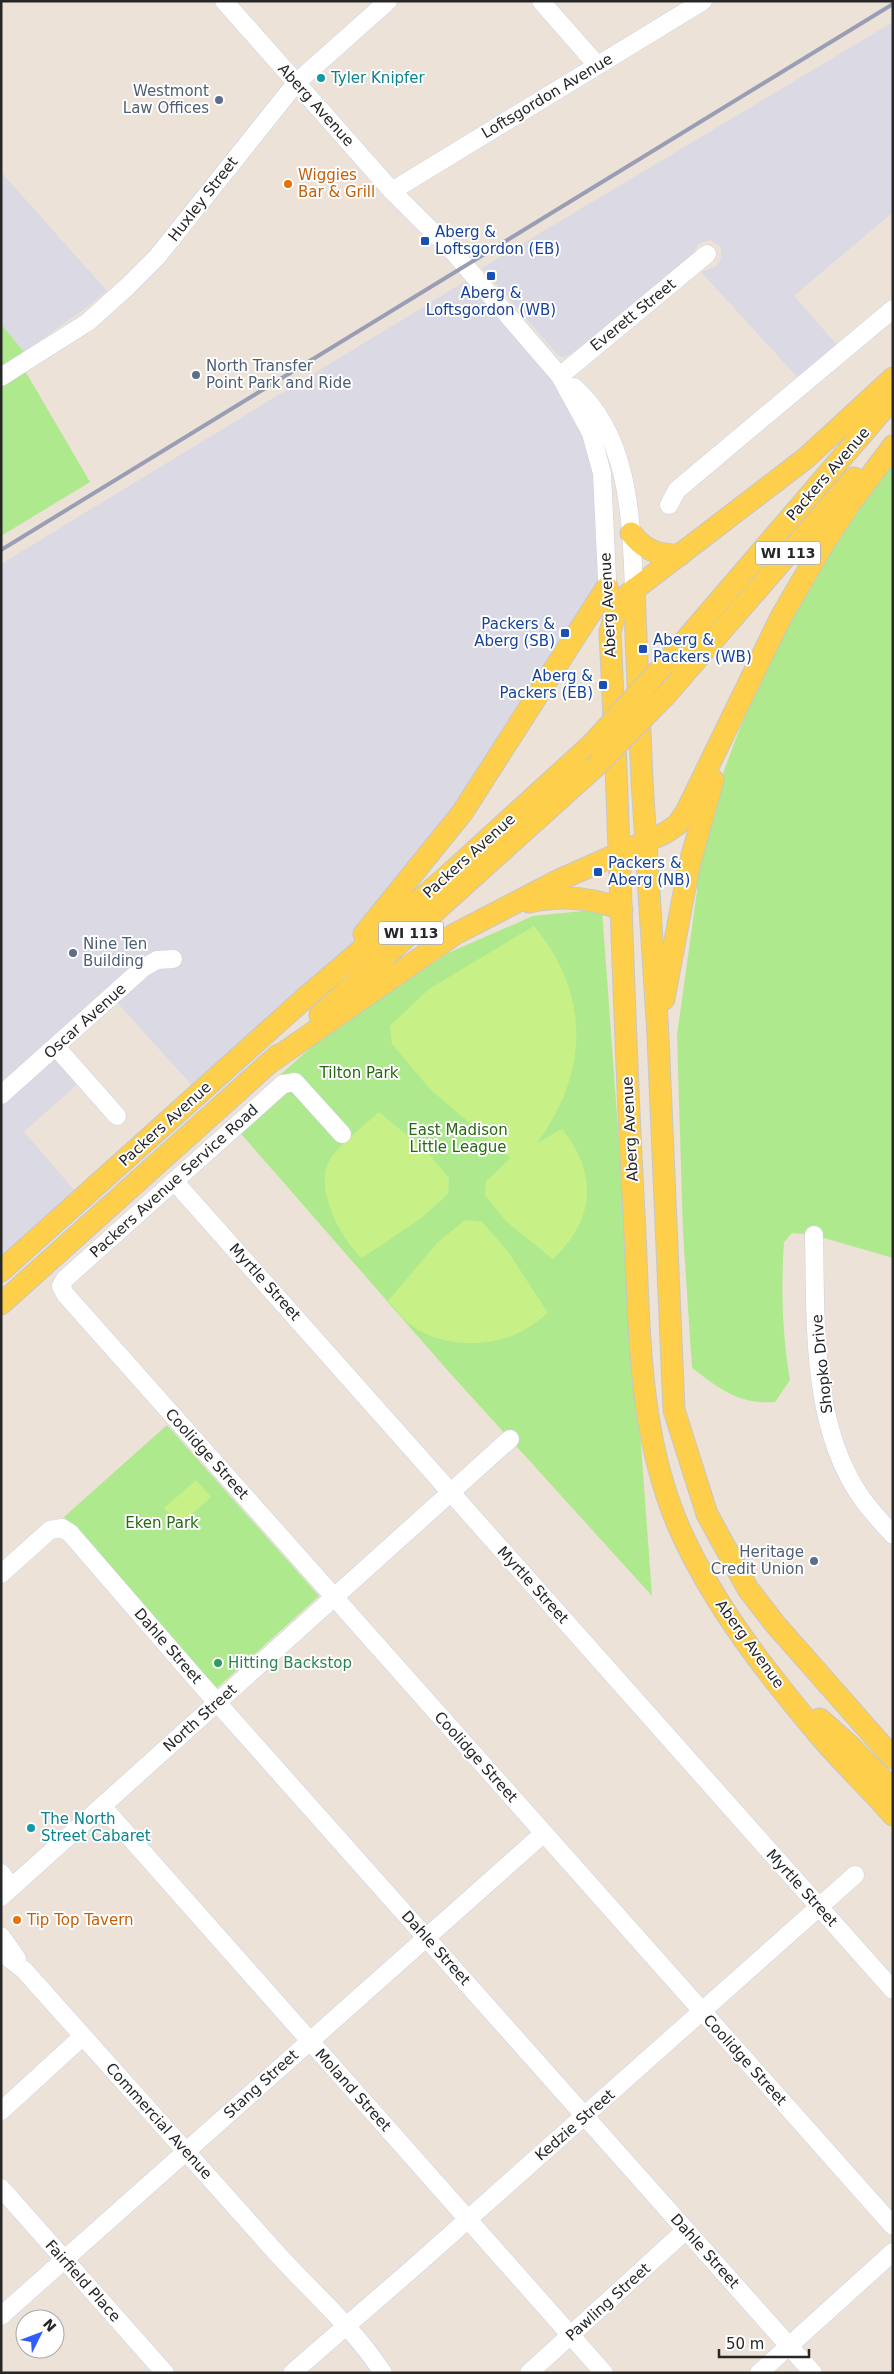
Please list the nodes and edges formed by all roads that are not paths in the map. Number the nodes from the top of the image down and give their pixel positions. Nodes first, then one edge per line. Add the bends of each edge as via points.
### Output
1 (224, 1) edge
2 (239, 1) edge
3 (388, 1) edge
4 (541, 1) edge
5 (703, 1) edge
6 (597, 65) junction
7 (300, 79) junction
8 (396, 188) junction
9 (707, 254) dead end
10 (893, 309) edge
11 (1, 376) edge
12 (560, 376) junction
13 (893, 378) edge
14 (893, 398) edge
15 (893, 435) edge
16 (893, 446) edge
17 (668, 505) dead end
18 (631, 533) junction
19 (680, 555) junction
20 (607, 587) junction
21 (634, 589) junction
22 (610, 636) junction
23 (562, 656) junction
24 (745, 692) junction
25 (642, 780) junction
26 (647, 840) junction
27 (620, 852) junction
28 (507, 908) junction
29 (622, 910) junction
30 (173, 960) dead end
31 (312, 992) junction
32 (658, 1036) junction
33 (56, 1047) junction
34 (269, 1063) junction
35 (1, 1095) edge
36 (117, 1116) dead end
37 (342, 1134) dead end
38 (174, 1180) junction
39 (814, 1235) dead end
40 (1, 1271) edge
41 (61, 1286) joint
42 (1, 1304) edge
43 (510, 1439) dead end
44 (451, 1492) junction
45 (893, 1535) edge
46 (1, 1574) edge
47 (335, 1597) junction
48 (780, 1686) junction
49 (217, 1703) junction
50 (893, 1758) edge
51 (893, 1790) edge
52 (102, 1806) junction
53 (893, 1815) edge
54 (544, 1833) junction
55 (855, 1875) dead end
56 (5, 1886) edge
57 (819, 1907) junction
58 (1, 1936) edge
59 (426, 1938) junction
60 (1, 1952) edge
61 (24, 1970) junction
62 (893, 1990) edge
63 (702, 2012) junction
64 (83, 2036) junction
65 (310, 2041) junction
66 (1, 2110) edge
67 (585, 2116) junction
68 (186, 2151) junction
69 (1, 2188) edge
70 (468, 2219) junction
71 (893, 2226) edge
72 (686, 2230) junction
73 (893, 2252) edge
74 (64, 2259) junction
75 (1, 2316) edge
76 (342, 2330) junction
77 (571, 2335) junction
78 (789, 2346) junction
79 (165, 2373) edge
80 (292, 2373) edge
81 (378, 2373) edge
82 (382, 2373) edge
83 (529, 2373) edge
84 (604, 2373) edge
85 (758, 2373) edge
86 (813, 2373) edge

1 - 7 street, Aberg Avenue
2 - 7 street, Aberg Avenue
3 - 7 street, Huxley Street
4 - 6 street
5 - 6 street, Loftsgordon Avenue
6 - 8 street, Loftsgordon Avenue
7 - 8 street, Aberg Avenue
7 - 11 street, Huxley Street via 143,271 88,322
8 - 12 street, Aberg Avenue
9 - 12 street, Everett Street
10 - 17 street via 677,490
12 - 18 street, Aberg Avenue via 584,396 612,440 624,480
12 - 20 street, Aberg Avenue via 591,433 602,473
13 - 19 main road via 806,458
14 - 31 main road, Packers Avenue / WI 113, bridge via 592,744 401,917
15 - 34 main road, Packers Avenue / WI 113, bridge via 665,696 594,768
16 - 24 main road via 824,543 781,618
18 - 19 main road via 651,551
18 - 21 street, Aberg Avenue
19 - 21 main road
20 - 22 street, Aberg Avenue
20 - 23 main road
21 - 22 main road via 621,602
21 - 25 main road, Aberg Avenue
22 - 23 main road via 582,642
22 - 25 main road via 628,662 635,764
22 - 27 main road, Aberg Avenue
23 - 31 main road via 462,813 382,914
24 - 26 main road via 684,817 669,831
24 - 32 main road via 711,787 689,866
25 - 26 main road, Aberg Avenue
26 - 27 main road
26 - 32 main road, Aberg Avenue
27 - 28 main road
27 - 29 main road, Aberg Avenue
28 - 29 main road via 539,900 566,898 595,901
28 - 34 main road via 444,941
29 - 48 main road, Aberg Avenue via 628,1104 642,1368 648,1420 658,1465 688,1548 716,1598
30 - 33 street, Oscar Avenue via 157,960 143,968
31 - 40 main road, Packers Avenue / WI 113
32 - 50 main road, Aberg Avenue via 674,1410 698,1490 725,1550 748,1589
33 - 35 street, Oscar Avenue
33 - 36 street
34 - 42 main road, Packers Avenue / WI 113
37 - 38 street, Packers Avenue Service Road via 303,1089 292,1081 283,1084
38 - 41 street, Packers Avenue Service Road
38 - 44 street, Myrtle Street
39 - 45 street, Shopko Drive via 817,1346 827,1417 848,1474 863,1500
41 - 47 street, Coolidge Street via 64,1294
43 - 44 street, North Street
44 - 47 street, North Street
44 - 57 street, Myrtle Street
46 - 49 street, Dahle Street via 50,1530 68,1531
47 - 49 street, North Street
47 - 54 street, Coolidge Street
48 - 51 main road via 848,1744
48 - 53 main road, Aberg Avenue via 821,1737
49 - 52 street, North Street
49 - 59 street, Dahle Street
52 - 56 street, North Street
52 - 65 street, Moland Street
54 - 59 street, Stang Street
54 - 63 street, Coolidge Street
55 - 57 street, Kedzie Street
57 - 62 street, Myrtle Street
57 - 63 street, Kedzie Street
58 - 61 street, Commercial Avenue
59 - 65 street, Stang Street
59 - 67 street, Dahle Street
60 - 61 street, Commercial Avenue
61 - 64 street, Commercial Avenue
63 - 67 street, Kedzie Street
63 - 71 street, Coolidge Street
64 - 66 street
64 - 68 street, Commercial Avenue
65 - 68 street, Stang Street
65 - 70 street, Moland Street
67 - 70 street, Kedzie Street
67 - 72 street, Dahle Street
68 - 74 street, Stang Street
68 - 76 street, Commercial Avenue via 294,2272 318,2310
69 - 74 street, Fairfield Place
70 - 76 street, Kedzie Street
70 - 77 street, Moland Street
72 - 77 street, Pawling Street
72 - 78 street, Dahle Street
73 - 78 street
74 - 75 street, Stang Street
74 - 79 street, Fairfield Place
76 - 80 street, Kedzie Street
76 - 81 street, Commercial Avenue
76 - 82 street, Commercial Avenue via 369,2351
77 - 83 street, Pawling Street
77 - 84 street, Moland Street
78 - 85 street
78 - 86 street, Dahle Street

